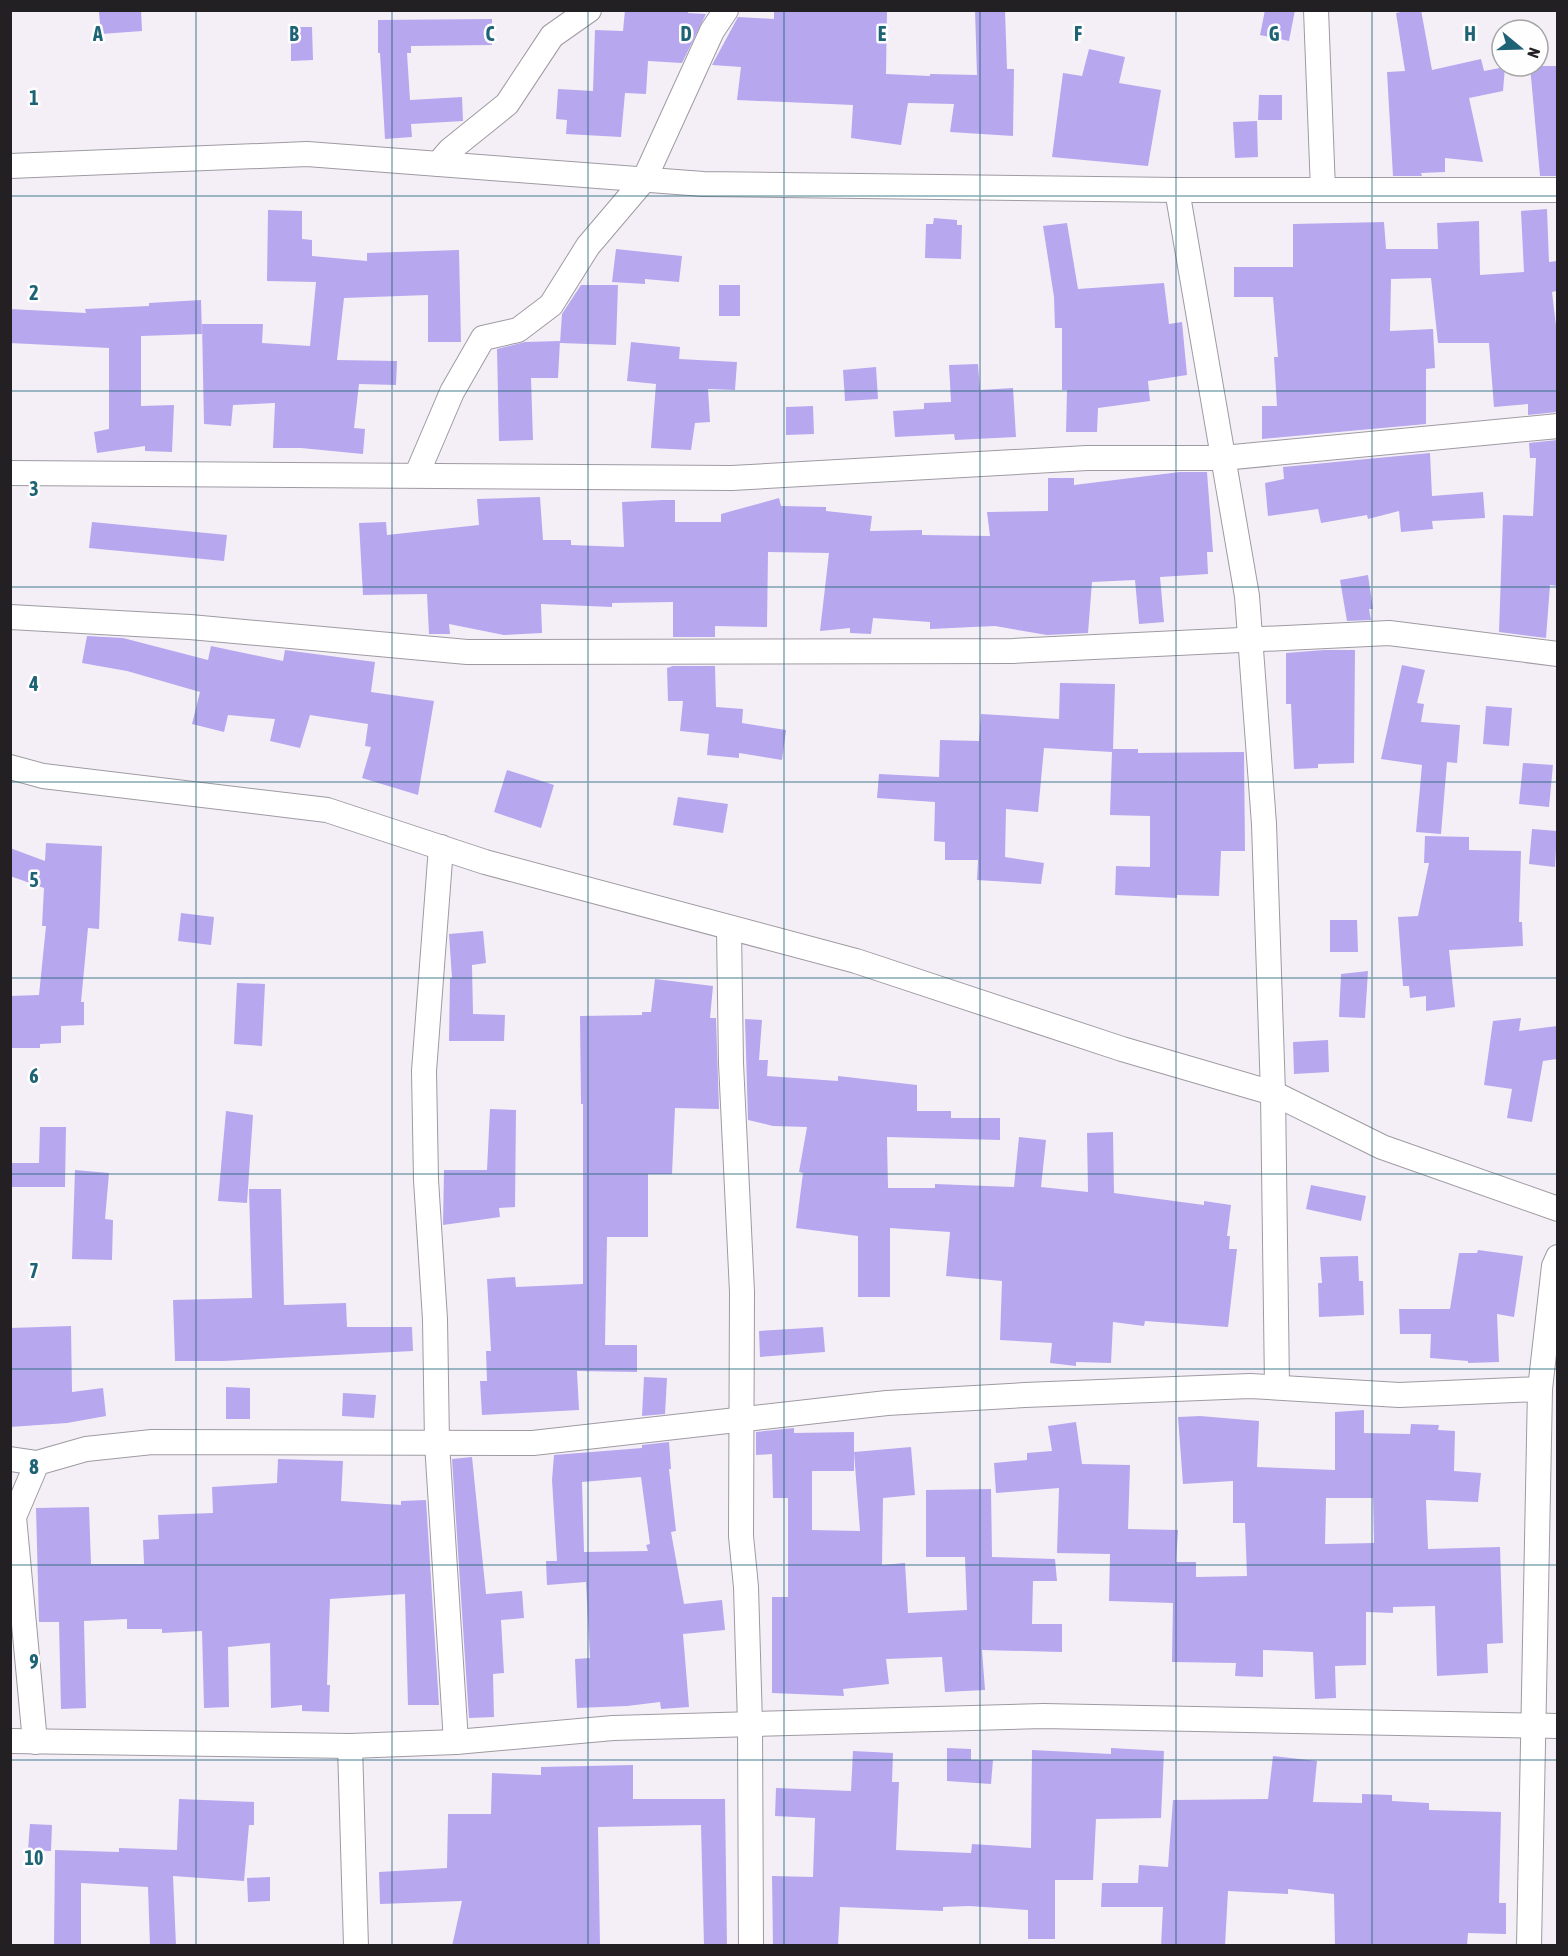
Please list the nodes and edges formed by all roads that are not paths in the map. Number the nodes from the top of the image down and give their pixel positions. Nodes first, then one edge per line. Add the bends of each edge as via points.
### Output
1 (589, 10) edge
2 (726, 10) edge
3 (1316, 10) edge
4 (438, 164) junction
5 (10, 166) edge
6 (644, 180) junction
7 (1178, 190) junction
8 (1323, 190) junction
9 (1557, 190) edge
10 (1557, 426) edge
11 (1223, 458) junction
12 (10, 472) edge
13 (417, 474) junction
14 (10, 617) edge
15 (1250, 641) junction
16 (1557, 654) edge
17 (10, 767) edge
18 (441, 847) junction
19 (729, 929) junction
20 (1273, 1093) junction
21 (1557, 1209) edge
22 (1557, 1257) edge
23 (1277, 1388) junction
24 (1540, 1389) junction
25 (740, 1419) junction
26 (437, 1443) junction
27 (10, 1459) edge
28 (37, 1463) junction
29 (750, 1724) junction
30 (1534, 1726) junction
31 (1557, 1726) edge
32 (10, 1741) edge
33 (35, 1742) junction
34 (456, 1742) junction
35 (351, 1746) junction
36 (356, 1946) edge
37 (751, 1946) edge
38 (1529, 1946) edge

1 - 4 street via 552,36 507,104
2 - 6 street via 712,31
3 - 8 street
4 - 5 street via 307,154
4 - 6 street
6 - 7 street
6 - 13 street via 588,246 551,305 518,330 483,338 452,392
7 - 8 street
7 - 11 street
8 - 9 street
10 - 11 street
11 - 13 street via 1087,458 732,477
11 - 15 street via 1247,596
12 - 13 street
14 - 15 street via 190,627 466,652 1013,651
15 - 16 street via 1389,633
15 - 20 street via 1264,824
17 - 18 street via 43,776 327,810
18 - 19 street
18 - 26 street via 424,1071
19 - 20 street via 856,961 1122,1049
19 - 25 street via 742,1292
20 - 21 street via 1382,1147
20 - 23 street
22 - 24 street
23 - 24 street via 1399,1395
23 - 25 street via 1251,1386 888,1403
24 - 30 street
25 - 26 street via 533,1443
25 - 29 street
26 - 28 street via 152,1442 86,1449
26 - 34 street
27 - 28 street
28 - 33 street via 14,1517
29 - 30 street via 1043,1716
29 - 34 street via 613,1728
29 - 37 street
30 - 31 street
30 - 38 street
32 - 33 street
33 - 35 street
34 - 35 street
35 - 36 street

